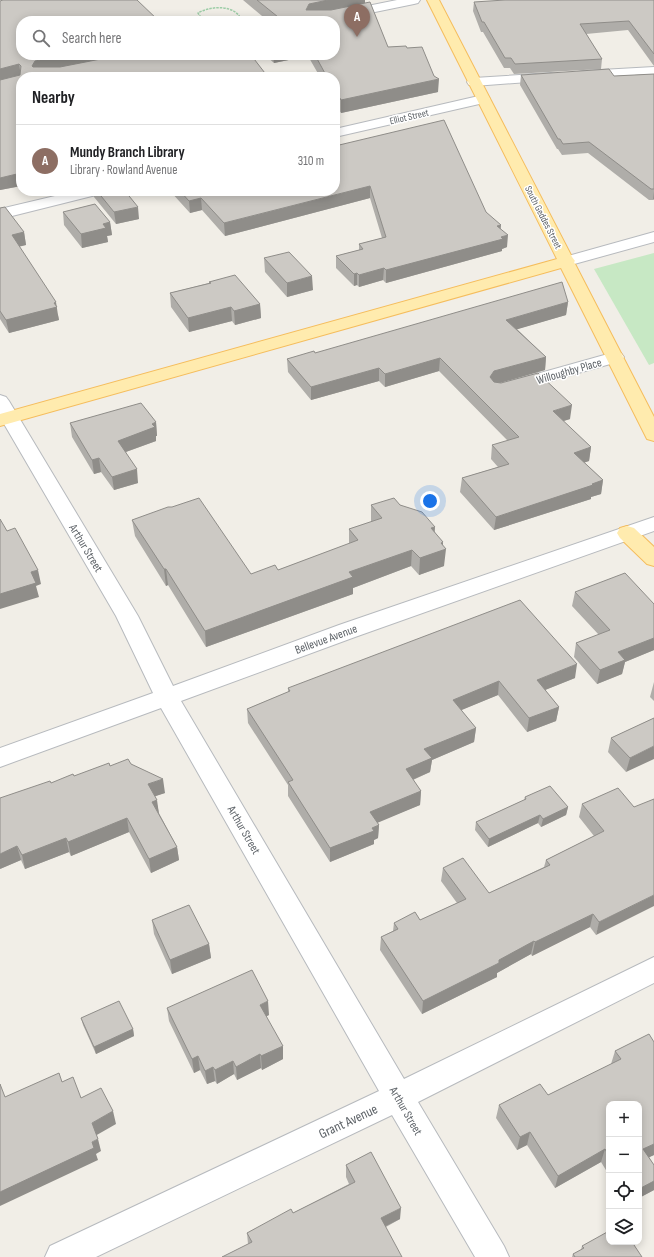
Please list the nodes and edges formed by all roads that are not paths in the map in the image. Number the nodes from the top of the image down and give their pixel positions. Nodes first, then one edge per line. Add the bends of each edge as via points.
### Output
1 (414, 0) edge
2 (433, 0) edge
3 (337, 16) edge
4 (654, 71) edge
5 (474, 82) junction
6 (483, 99) junction
7 (340, 132) edge
8 (74, 196) edge
9 (0, 214) edge
10 (654, 237) edge
11 (567, 261) junction
12 (615, 358) junction
13 (499, 390) edge
14 (3, 413) edge
15 (654, 435) edge
16 (654, 524) edge
17 (627, 533) junction
18 (654, 559) edge
19 (167, 698) junction
20 (0, 758) edge
21 (654, 969) edge
22 (398, 1097) junction
23 (61, 1257) edge
24 (492, 1257) edge

1 - 3 street
2 - 5 main road, South Geddes Street
4 - 5 street
5 - 6 main road, South Geddes Street
6 - 7 street, Elliot Street
6 - 11 main road, South Geddes Street
8 - 9 street
10 - 11 street
11 - 12 main road, South Geddes Street
11 - 14 main road
12 - 13 street, Willoughby Place
12 - 15 main road, South Geddes Street
14 - 19 street, Arthur Street via 127,616
16 - 17 street, Bellevue Avenue
17 - 18 main road
17 - 19 street, Bellevue Avenue
19 - 20 street, Bellevue Avenue
19 - 22 street, Arthur Street
21 - 22 street, Grant Avenue
22 - 23 street, Grant Avenue
22 - 24 street, Arthur Street

